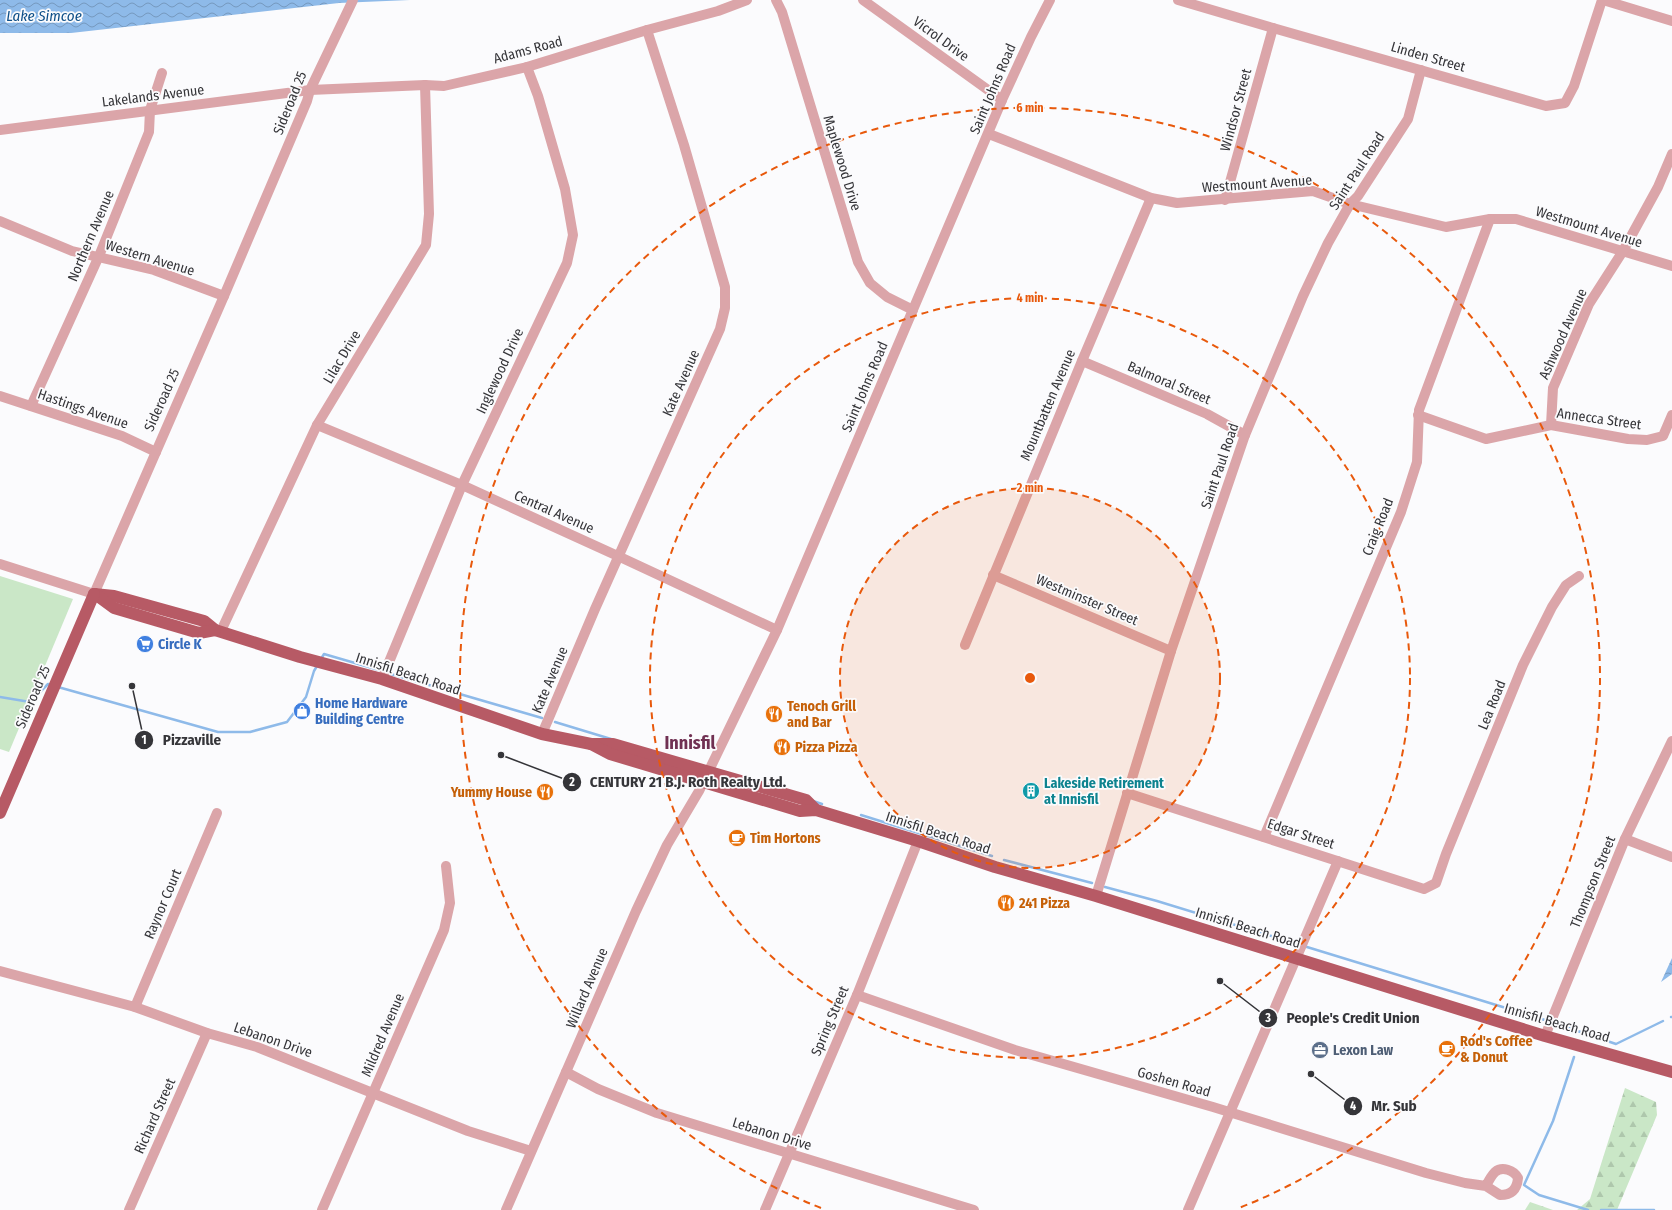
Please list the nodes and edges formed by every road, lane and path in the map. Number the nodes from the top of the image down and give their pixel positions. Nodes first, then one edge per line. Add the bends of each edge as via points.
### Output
1 (354, 0) edge
2 (747, 0) edge
3 (776, 0) edge
4 (863, 0) edge
5 (1050, 0) edge
6 (1178, 0) edge
7 (1602, 0) edge
8 (1672, 21) edge
9 (1273, 28) junction
10 (647, 30) junction
11 (527, 67) junction
12 (1421, 70) junction
13 (162, 73) dead end
14 (425, 85) junction
15 (310, 90) junction
16 (1002, 100) junction
17 (150, 110) junction
18 (0, 130) edge
19 (989, 134) junction
20 (1672, 154) edge
21 (1151, 198) junction
22 (1225, 200) junction
23 (1350, 204) junction
24 (1490, 220) junction
25 (0, 221) edge
26 (1623, 251) junction
27 (99, 256) junction
28 (1672, 266) edge
29 (224, 296) junction
30 (913, 310) junction
31 (1082, 361) junction
32 (0, 396) edge
33 (31, 406) junction
34 (1418, 415) junction
35 (1672, 415) edge
36 (317, 425) junction
37 (1551, 425) junction
38 (1245, 435) junction
39 (156, 452) junction
40 (462, 485) junction
41 (620, 556) junction
42 (0, 564) edge
43 (992, 575) junction
44 (1579, 576) dead end
45 (94, 594) junction
46 (777, 630) junction
47 (218, 631) junction
48 (965, 645) dead end
49 (1171, 651) junction
50 (382, 680) junction
51 (542, 734) junction
52 (1672, 742) edge
53 (706, 777) junction
54 (1127, 793) junction
55 (0, 813) edge
56 (217, 813) dead end
57 (1264, 837) junction
58 (1625, 839) junction
59 (918, 841) junction
60 (1446, 854) joint
61 (1672, 857) edge
62 (1338, 861) junction
63 (446, 866) dead end
64 (1096, 896) junction
65 (1295, 958) junction
66 (0, 971) edge
67 (857, 995) junction
68 (135, 1007) junction
69 (206, 1033) junction
70 (1545, 1036) junction
71 (566, 1072) junction
72 (1672, 1072) edge
73 (373, 1094) junction
74 (1230, 1112) junction
75 (531, 1151) junction
76 (790, 1154) junction
77 (1486, 1186) dead end
78 (129, 1210) edge
79 (322, 1210) edge
80 (506, 1210) edge
81 (766, 1210) edge
82 (974, 1210) edge
83 (1188, 1210) edge

1 - 15 street, Sideroad 25
2 - 10 street, Adams Road via 718,11
3 - 30 street, Maplewood Drive via 782,12 858,262 870,284 887,297
4 - 16 street, Vicrol Drive
5 - 16 street, Saint Johns Road
6 - 9 street, Linden Street
7 - 8 street
7 - 12 street, Linden Street via 1574,86 1565,103 1546,106
9 - 12 street, Linden Street
9 - 22 street, Windsor Street
10 - 11 street, Adams Road
10 - 41 street, Kate Avenue via 684,145 725,287 725,308 720,330
11 - 14 street, Adams Road via 444,86
11 - 40 street, Inglewood Drive via 565,189 573,235 567,263
12 - 23 street, Saint Paul Road via 1408,119 1358,196
13 - 17 street, Northern Avenue
14 - 15 street, Adams Road
14 - 36 street, Lilac Drive via 429,214 426,245
15 - 17 street, Lakelands Avenue
15 - 29 street, Sideroad 25 via 308,101
16 - 19 street, Saint Johns Road
17 - 18 street, Lakelands Avenue
17 - 27 street, Northern Avenue via 149,132
19 - 21 street, Westmount Avenue
19 - 30 street, Saint Johns Road
20 - 26 street, Ashwood Avenue
21 - 22 street, Westmount Avenue via 1177,203
21 - 31 street, Mountbatten Avenue
22 - 23 street, Westmount Avenue via 1312,191
23 - 24 street, Westmount Avenue via 1446,227
23 - 38 street, Saint Paul Road via 1303,296
24 - 26 street, Westmount Avenue via 1516,219
24 - 34 street, Craig Road
25 - 27 street, Western Avenue via 72,251
26 - 28 street, Westmount Avenue
26 - 37 street, Ashwood Avenue via 1589,304 1553,388
27 - 29 street, Western Avenue via 154,270
27 - 33 street, Northern Avenue
29 - 39 street, Sideroad 25
30 - 46 street, Saint Johns Road
31 - 38 street, Balmoral Street via 1207,414
31 - 43 street, Mountbatten Avenue
32 - 33 street, Hastings Avenue
33 - 39 street, Hastings Avenue via 122,436
34 - 37 street, Annecca Street via 1486,439
34 - 57 street, Craig Road via 1416,462 1401,512
35 - 37 street, Annecca Street via 1663,436 1646,440
36 - 40 street, Central Avenue
36 - 47 street, Lilac Drive
38 - 49 street, Saint Paul Road
39 - 45 street, Sideroad 25
40 - 41 street, Central Avenue
40 - 50 street, Inglewood Drive
41 - 46 street, Central Avenue
41 - 51 street, Kate Avenue
42 - 45 street, Innisfil Beach Road
43 - 48 street, Mountbatten Avenue
43 - 49 street, Westminster Street
44 - 60 street, Lea Road via 1566,585 1552,607 1523,665
45 - 47 main road, Innisfil Beach Road via 114,608 199,633
45 - 55 main road, Sideroad 25
46 - 53 street, Saint Johns Road
47 - 50 main road, Innisfil Beach Road
49 - 54 street, Saint Paul Road
50 - 51 main road, Innisfil Beach Road
51 - 53 main road, Innisfil Beach Road via 591,744 612,744
52 - 58 street, Thompson Street
53 - 59 main road, Innisfil Beach Road via 806,800 816,810
53 - 71 street, Willard Avenue via 667,846 642,898
54 - 57 street, Edgar Street
54 - 64 street, Saint Paul Road
56 - 68 street, Raynor Court
57 - 62 street, Edgar Street
58 - 61 street
58 - 70 street, Thompson Street
59 - 64 main road, Innisfil Beach Road via 995,868
59 - 67 street, Spring Street
60 - 62 street, Edgar Street via 1436,883 1424,889
62 - 65 street
63 - 73 street, Mildred Avenue via 450,903 444,930
64 - 65 main road, Innisfil Beach Road
65 - 70 main road, Innisfil Beach Road
65 - 74 street
66 - 68 street, Lebanon Drive
67 - 74 street, Goshen Road via 1015,1050
67 - 76 street, Spring Street
68 - 69 street, Lebanon Drive
69 - 73 street, Lebanon Drive via 256,1047
69 - 78 street, Richard Street
70 - 72 main road, Innisfil Beach Road
71 - 75 street, Willard Avenue
71 - 76 street, Lebanon Drive via 598,1089 657,1113
73 - 75 street, Lebanon Drive via 468,1131
73 - 79 street, Mildred Avenue
74 - 77 street, Goshen Road via 1426,1173
74 - 83 street
75 - 80 street, Willard Avenue
76 - 81 street, Spring Street
76 - 82 street, Lebanon Drive

